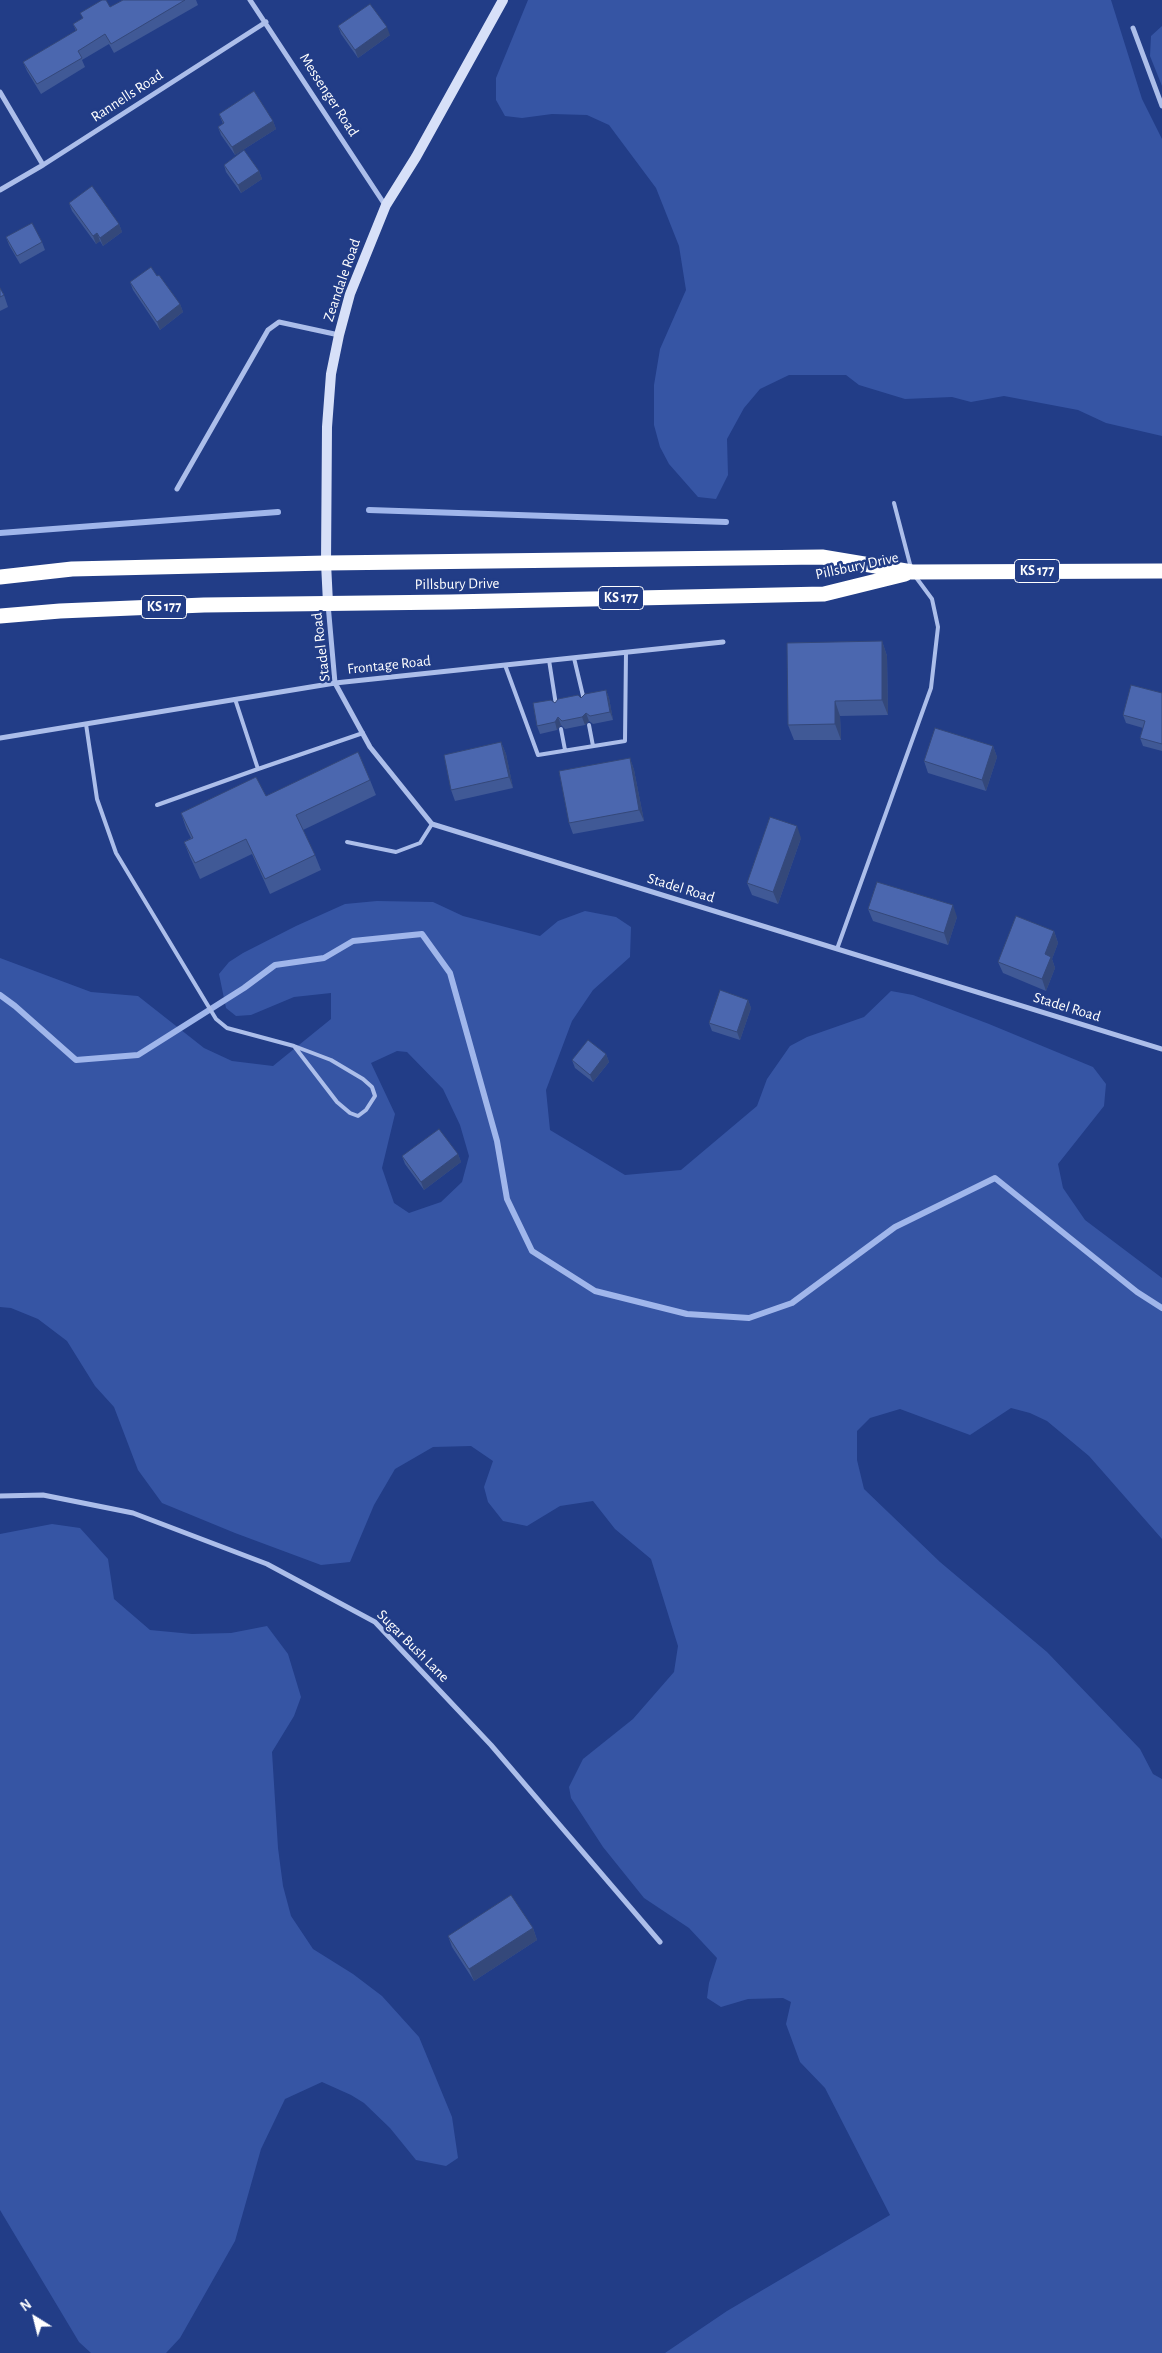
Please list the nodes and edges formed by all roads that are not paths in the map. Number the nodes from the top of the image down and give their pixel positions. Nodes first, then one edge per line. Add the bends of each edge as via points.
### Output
1 (250, 0) edge
2 (503, 0) edge
3 (266, 22) junction
4 (1133, 28) dead end
5 (0, 92) edge
6 (1162, 106) edge
7 (43, 165) junction
8 (0, 190) edge
9 (386, 205) junction
10 (339, 335) junction
11 (177, 489) dead end
12 (894, 502) dead end
13 (326, 563) junction
14 (1162, 571) edge
15 (912, 572) junction
16 (0, 577) edge
17 (328, 603) junction
18 (0, 616) edge
19 (723, 642) dead end
20 (626, 652) junction
21 (574, 658) junction
22 (549, 660) junction
23 (505, 665) junction
24 (335, 683) junction
25 (236, 699) junction
26 (584, 702) edge
27 (556, 707) edge
28 (86, 724) junction
29 (588, 724) edge
30 (561, 729) edge
31 (362, 733) junction
32 (0, 738) edge
33 (593, 746) junction
34 (565, 750) junction
35 (258, 769) junction
36 (157, 805) dead end
37 (432, 824) junction
38 (347, 842) dead end
39 (837, 950) junction
40 (294, 1046) junction
41 (1162, 1049) edge
42 (0, 1496) edge
43 (660, 1942) dead end

1 - 3 street, Messenger Road
2 - 9 main road, Zeandale Road
3 - 7 street, Rannells Road
3 - 9 street, Messenger Road
4 - 6 street
5 - 7 street
7 - 8 street, Rannells Road
9 - 10 main road, Zeandale Road via 350,294
10 - 11 street via 279,322 268,330
10 - 13 main road, Zeandale Road via 327,427
12 - 15 lane
13 - 15 highway, Pillsbury Drive / KS 177 via 822,556
13 - 16 highway, Pillsbury Drive / KS 177 via 72,569
13 - 17 main road, Zeandale Road
14 - 15 highway, Pillsbury Drive / KS 177
15 - 17 highway, Pillsbury Drive / KS 177 via 824,594
15 - 39 lane via 932,599 938,627 931,688
17 - 18 highway, Pillsbury Drive / KS 177 via 99,609
17 - 24 street, Stadel Road
19 - 20 street, Frontage Road
20 - 21 street, Frontage Road
20 - 33 lane via 625,741
21 - 22 street, Frontage Road
21 - 26 lane
22 - 23 street, Frontage Road
22 - 27 lane
23 - 24 street, Frontage Road
23 - 34 lane via 538,755
24 - 25 street, Frontage Road
24 - 31 street, Stadel Road
25 - 28 street, Frontage Road
25 - 35 lane
28 - 32 street, Frontage Road
28 - 40 lane via 97,799 116,853 216,1020 227,1028
29 - 33 lane
30 - 34 lane
31 - 35 lane
31 - 37 street, Stadel Road
33 - 34 lane
35 - 36 lane
37 - 38 lane via 420,843 396,852
37 - 39 street, Stadel Road
39 - 41 street, Stadel Road
40 - 40 lane via 331,1060 362,1078 372,1087 375,1096 366,1110 358,1116 337,1102
42 - 43 street, Sugar Bush Lane via 43,1495 133,1513 267,1564 375,1622 492,1745

